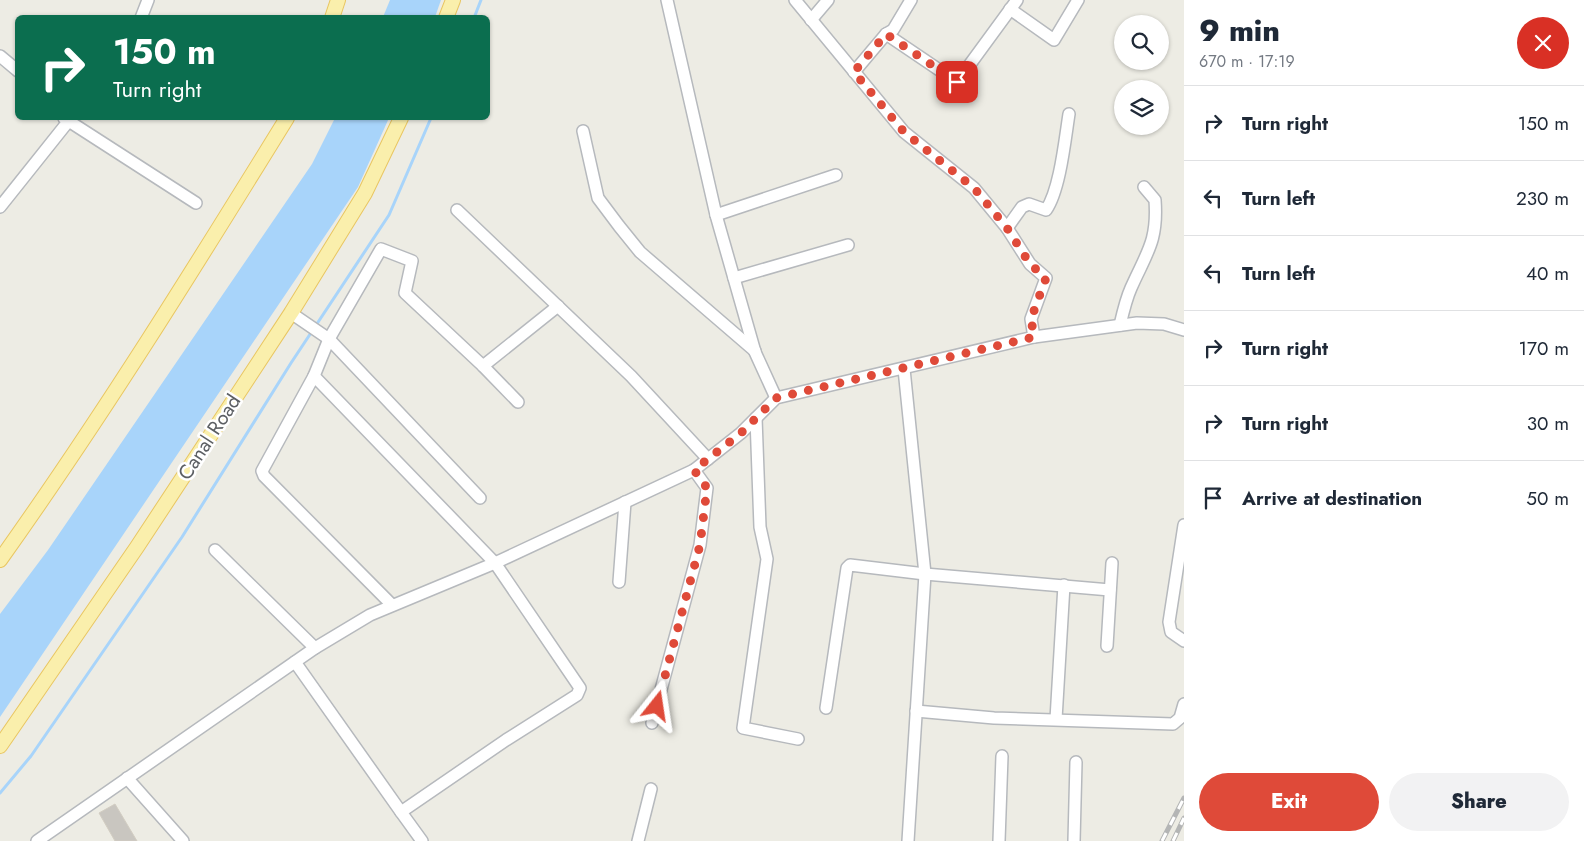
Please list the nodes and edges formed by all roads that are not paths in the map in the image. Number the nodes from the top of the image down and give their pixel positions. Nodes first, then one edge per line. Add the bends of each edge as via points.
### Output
1 (148, 0) edge
2 (338, 0) edge
3 (453, 0) edge
4 (667, 0) edge
5 (794, 0) edge
6 (828, 0) edge
7 (911, 0) edge
8 (1078, 0) edge
9 (1013, 5) edge
10 (142, 15) edge
11 (333, 15) edge
12 (447, 15) edge
13 (811, 20) junction
14 (886, 34) junction
15 (0, 56) edge
16 (15, 68) edge
17 (854, 72) junction
18 (1069, 114) dead end
19 (67, 120) edge
20 (70, 120) edge
21 (286, 120) edge
22 (400, 120) edge
23 (583, 131) dead end
24 (836, 176) dead end
25 (1144, 188) dead end
26 (196, 203) dead end
27 (0, 207) edge
28 (457, 210) dead end
29 (716, 215) junction
30 (1007, 228) junction
31 (848, 245) dead end
32 (734, 278) junction
33 (558, 306) junction
34 (291, 313) junction
35 (1120, 325) junction
36 (1184, 330) edge
37 (1034, 337) junction
38 (329, 339) junction
39 (755, 352) junction
40 (483, 366) junction
41 (904, 369) junction
42 (314, 376) junction
43 (776, 398) junction
44 (518, 402) dead end
45 (756, 418) junction
46 (708, 459) junction
47 (694, 470) junction
48 (480, 498) dead end
49 (625, 502) junction
50 (1184, 525) edge
51 (216, 550) dead end
52 (0, 560) edge
53 (495, 563) junction
54 (1112, 563) dead end
55 (925, 574) junction
56 (619, 582) dead end
57 (1064, 585) junction
58 (1110, 590) junction
59 (392, 605) junction
60 (1184, 641) edge
61 (1107, 646) dead end
62 (315, 648) junction
63 (295, 662) junction
64 (1184, 704) edge
65 (826, 708) dead end
66 (916, 712) junction
67 (1056, 719) junction
68 (652, 723) dead end
69 (798, 739) dead end
70 (0, 746) edge
71 (1002, 756) dead end
72 (1076, 762) dead end
73 (127, 778) junction
74 (651, 790) dead end
75 (401, 812) junction
76 (36, 841) edge
77 (183, 841) edge
78 (422, 841) edge
79 (638, 841) edge
80 (908, 841) edge
81 (999, 841) edge
82 (1074, 841) edge

1 - 10 street
2 - 11 main road
3 - 12 main road
4 - 29 street
5 - 13 street
6 - 13 street
7 - 14 street via 893,30
8 - 9 street via 1054,40
9 - 14 street via 957,82
13 - 17 street
14 - 17 street
15 - 16 street
17 - 30 street via 904,132 974,188
18 - 30 street via 1050,204 1046,210 1029,204 1022,207
19 - 27 street
20 - 26 street
21 - 52 main road via 174,300 52,487
22 - 34 main road, Canal Road via 365,193
23 - 39 street via 598,198 619,226 640,252
24 - 29 street
25 - 35 street via 1155,200 1157,224 1149,250 1130,289
28 - 33 street
29 - 32 street
30 - 37 street via 1030,264 1046,278 1031,319
31 - 32 street
32 - 39 street
33 - 40 street
33 - 46 street via 631,376
34 - 38 street
34 - 70 main road, Canal Road via 137,547
35 - 36 street via 1164,324
35 - 37 street
37 - 41 street
38 - 40 street via 381,249 412,260 405,293
38 - 42 street
38 - 48 street
39 - 43 street
40 - 44 street
41 - 43 street
41 - 55 street
42 - 53 street
42 - 59 street via 262,471
43 - 45 street
45 - 46 street
45 - 69 street via 760,527 767,559 742,725 745,730
46 - 47 street
47 - 49 street
47 - 68 street via 707,488 700,545
49 - 53 street
49 - 56 street
50 - 60 street via 1169,622 1171,632
51 - 62 street
53 - 59 street
53 - 75 street via 580,692
54 - 58 street
55 - 57 street
55 - 65 street via 856,565 847,568
55 - 66 street
57 - 58 street
57 - 67 street
58 - 61 street
59 - 62 street
62 - 63 street
63 - 73 street
63 - 75 street
64 - 67 street via 1180,718 1173,724
66 - 67 street
66 - 80 street
71 - 81 street
72 - 82 street
73 - 76 street
73 - 77 street
74 - 79 street
75 - 78 street

